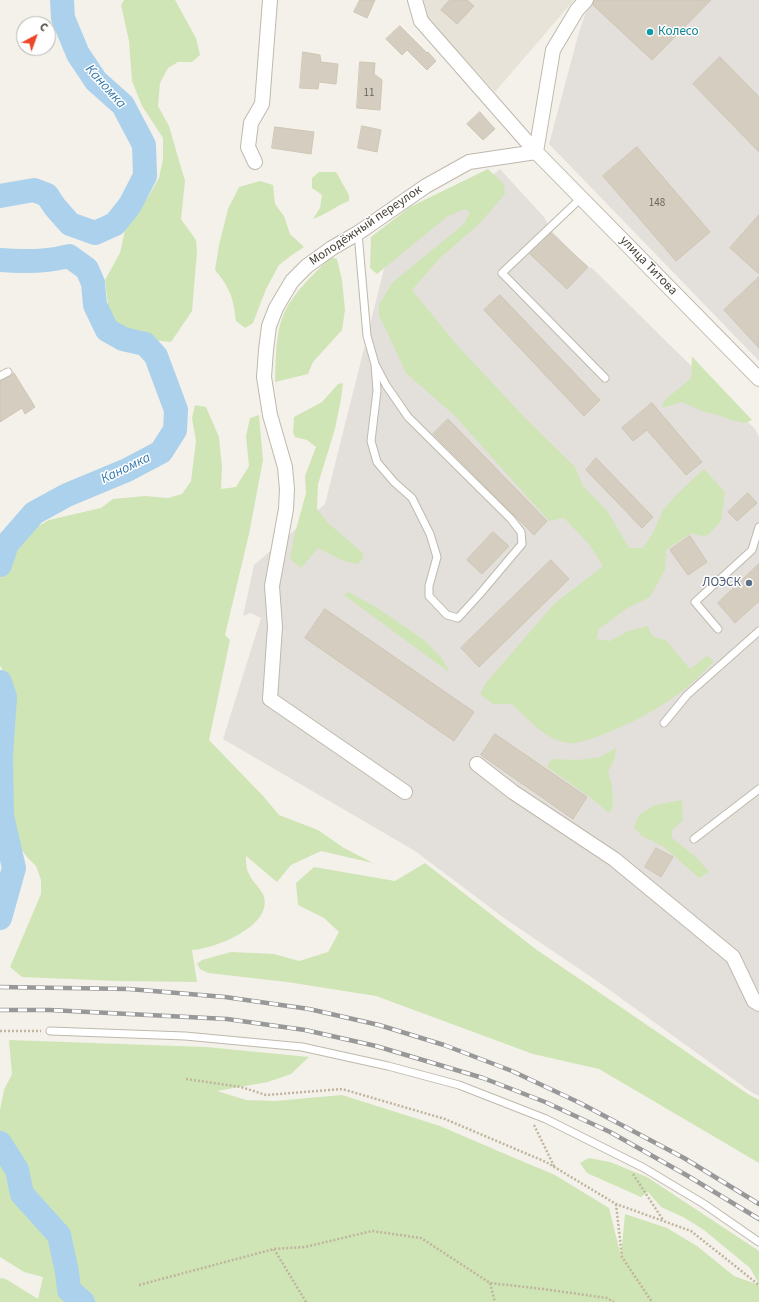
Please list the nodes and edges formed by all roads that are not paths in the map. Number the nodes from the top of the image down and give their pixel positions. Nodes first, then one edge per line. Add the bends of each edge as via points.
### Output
1 (270, 0) edge
2 (415, 0) edge
3 (586, 0) edge
4 (536, 152) junction
5 (255, 162) dead end
6 (581, 198) junction
7 (358, 233) junction
8 (375, 364) junction
9 (8, 372) dead end
10 (0, 376) edge
11 (605, 378) dead end
12 (759, 379) edge
13 (759, 527) edge
14 (718, 629) dead end
15 (759, 631) edge
16 (664, 723) dead end
17 (477, 764) dead end
18 (759, 788) edge
19 (405, 792) dead end
20 (694, 839) dead end
21 (759, 1004) edge
22 (50, 1031) road end
23 (759, 1242) edge

1 - 5 street via 262,104 251,123 248,147
2 - 4 street, улица Титова via 421,21
3 - 4 street via 577,10 553,50
4 - 6 street, улица Титова
4 - 7 street, Молодёжный переулок via 469,162 426,186
6 - 11 lane via 502,273
6 - 12 street, улица Титова
7 - 8 lane via 367,336
7 - 19 street, Молодёжный переулок via 307,266 292,281 269,326 264,377 270,415 285,467 286,489 286,509 272,586 275,627 270,699
8 - 8 lane via 408,417 521,532 522,544 458,618 447,615 429,596 429,586 437,557 430,534 412,498 377,462 372,441 377,392
9 - 10 lane
13 - 14 lane via 752,550 695,602
15 - 16 lane via 687,695
17 - 21 street via 513,792 614,859 733,957 754,1001
18 - 20 lane
22 - 23 lane via 185,1036 302,1047 459,1085 546,1119 644,1168 704,1204

